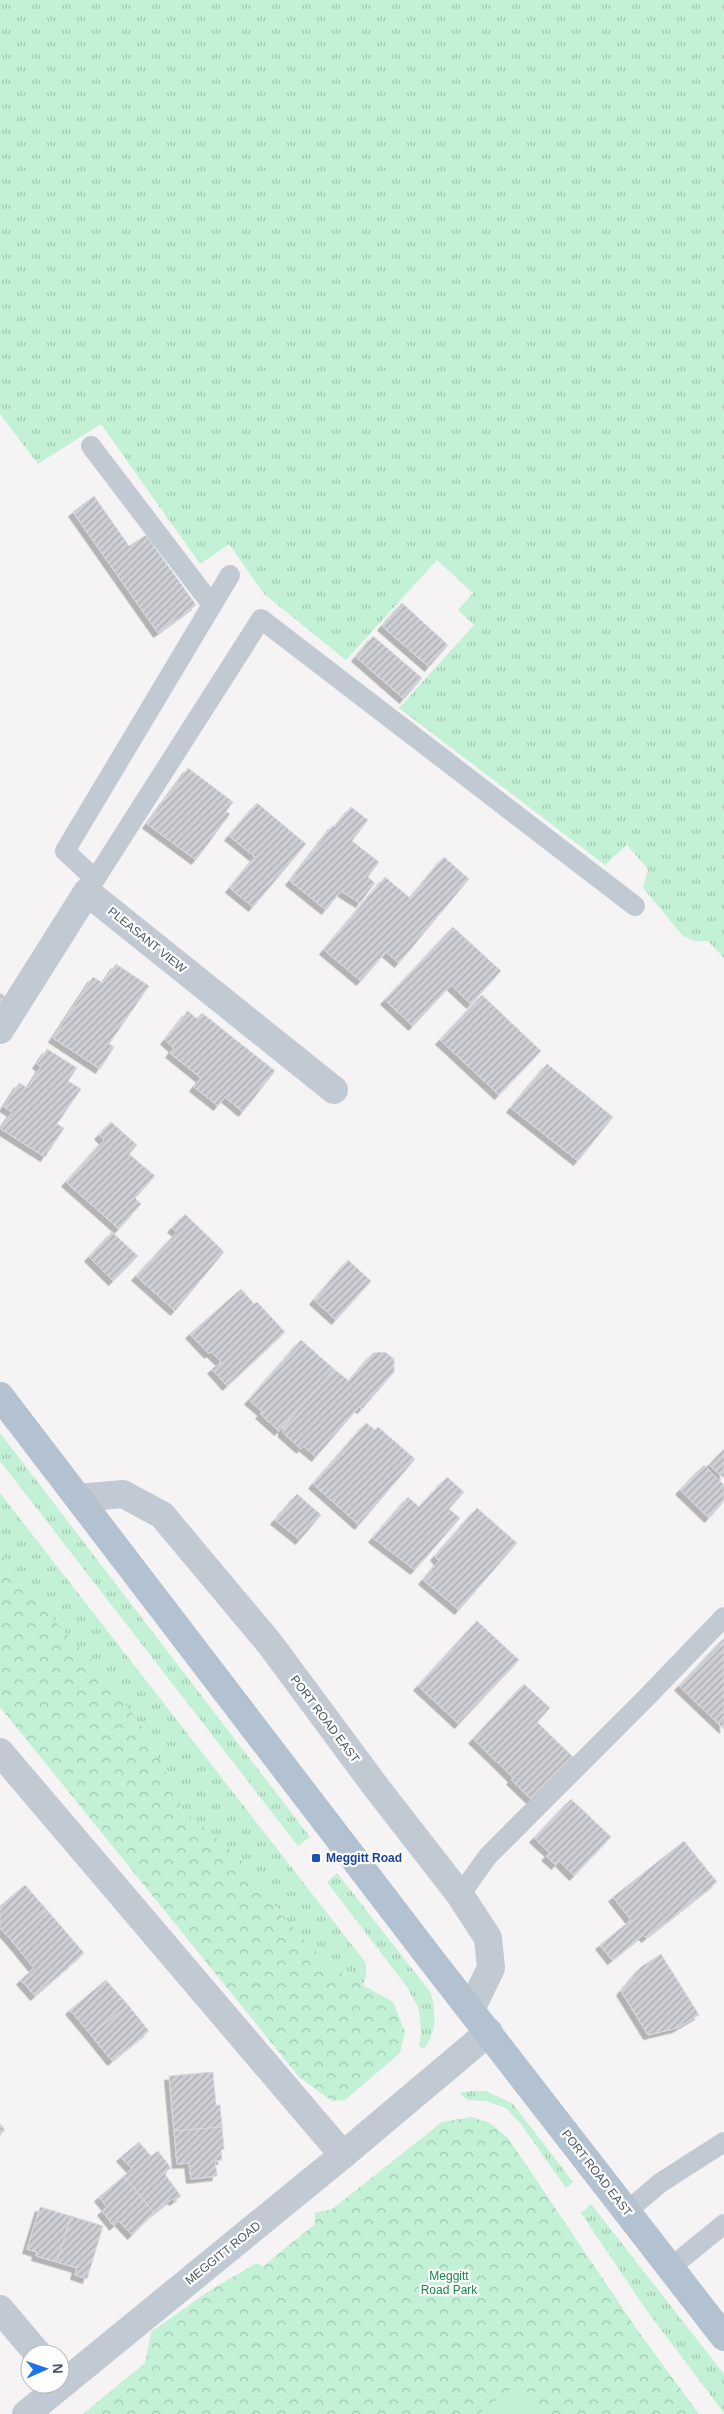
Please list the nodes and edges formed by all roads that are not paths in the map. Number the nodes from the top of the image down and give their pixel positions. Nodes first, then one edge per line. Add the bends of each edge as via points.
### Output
1 (91, 446) dead end
2 (230, 575) dead end
3 (212, 605) junction
4 (91, 885) junction
5 (635, 906) dead end
6 (0, 1030) edge
7 (334, 1090) dead end
8 (0, 1396) edge
9 (79, 1498) junction
10 (724, 1617) edge
11 (0, 1752) edge
12 (460, 1894) junction
13 (471, 2009) junction
14 (489, 2032) junction
15 (724, 2142) edge
16 (343, 2155) junction
17 (627, 2211) junction
18 (724, 2224) edge
19 (670, 2268) junction
20 (0, 2309) edge
21 (724, 2337) edge
22 (30, 2344) edge
23 (70, 2376) edge
24 (48, 2394) edge
25 (26, 2414) edge

1 - 3 lane
2 - 3 lane
3 - 4 lane via 64,851
4 - 5 lane via 261,619
4 - 6 street
4 - 7 street, PLEASANT VIEW
8 - 9 main road, PORT ROAD EAST
9 - 12 street, PORT ROAD EAST via 123,1494 162,1515 270,1644
9 - 13 main road, PORT ROAD EAST
10 - 12 lane via 488,1856
11 - 16 street
12 - 13 street, PORT ROAD EAST via 488,1938 492,1968
13 - 14 main road, PORT ROAD EAST
14 - 16 street, MEGGITT ROAD
14 - 17 main road, PORT ROAD EAST
15 - 17 lane via 660,2183
16 - 23 street, MEGGITT ROAD
17 - 19 main road, PORT ROAD EAST
18 - 19 lane
19 - 21 main road, PORT ROAD EAST
20 - 22 street
24 - 25 street, MEGGITT ROAD

